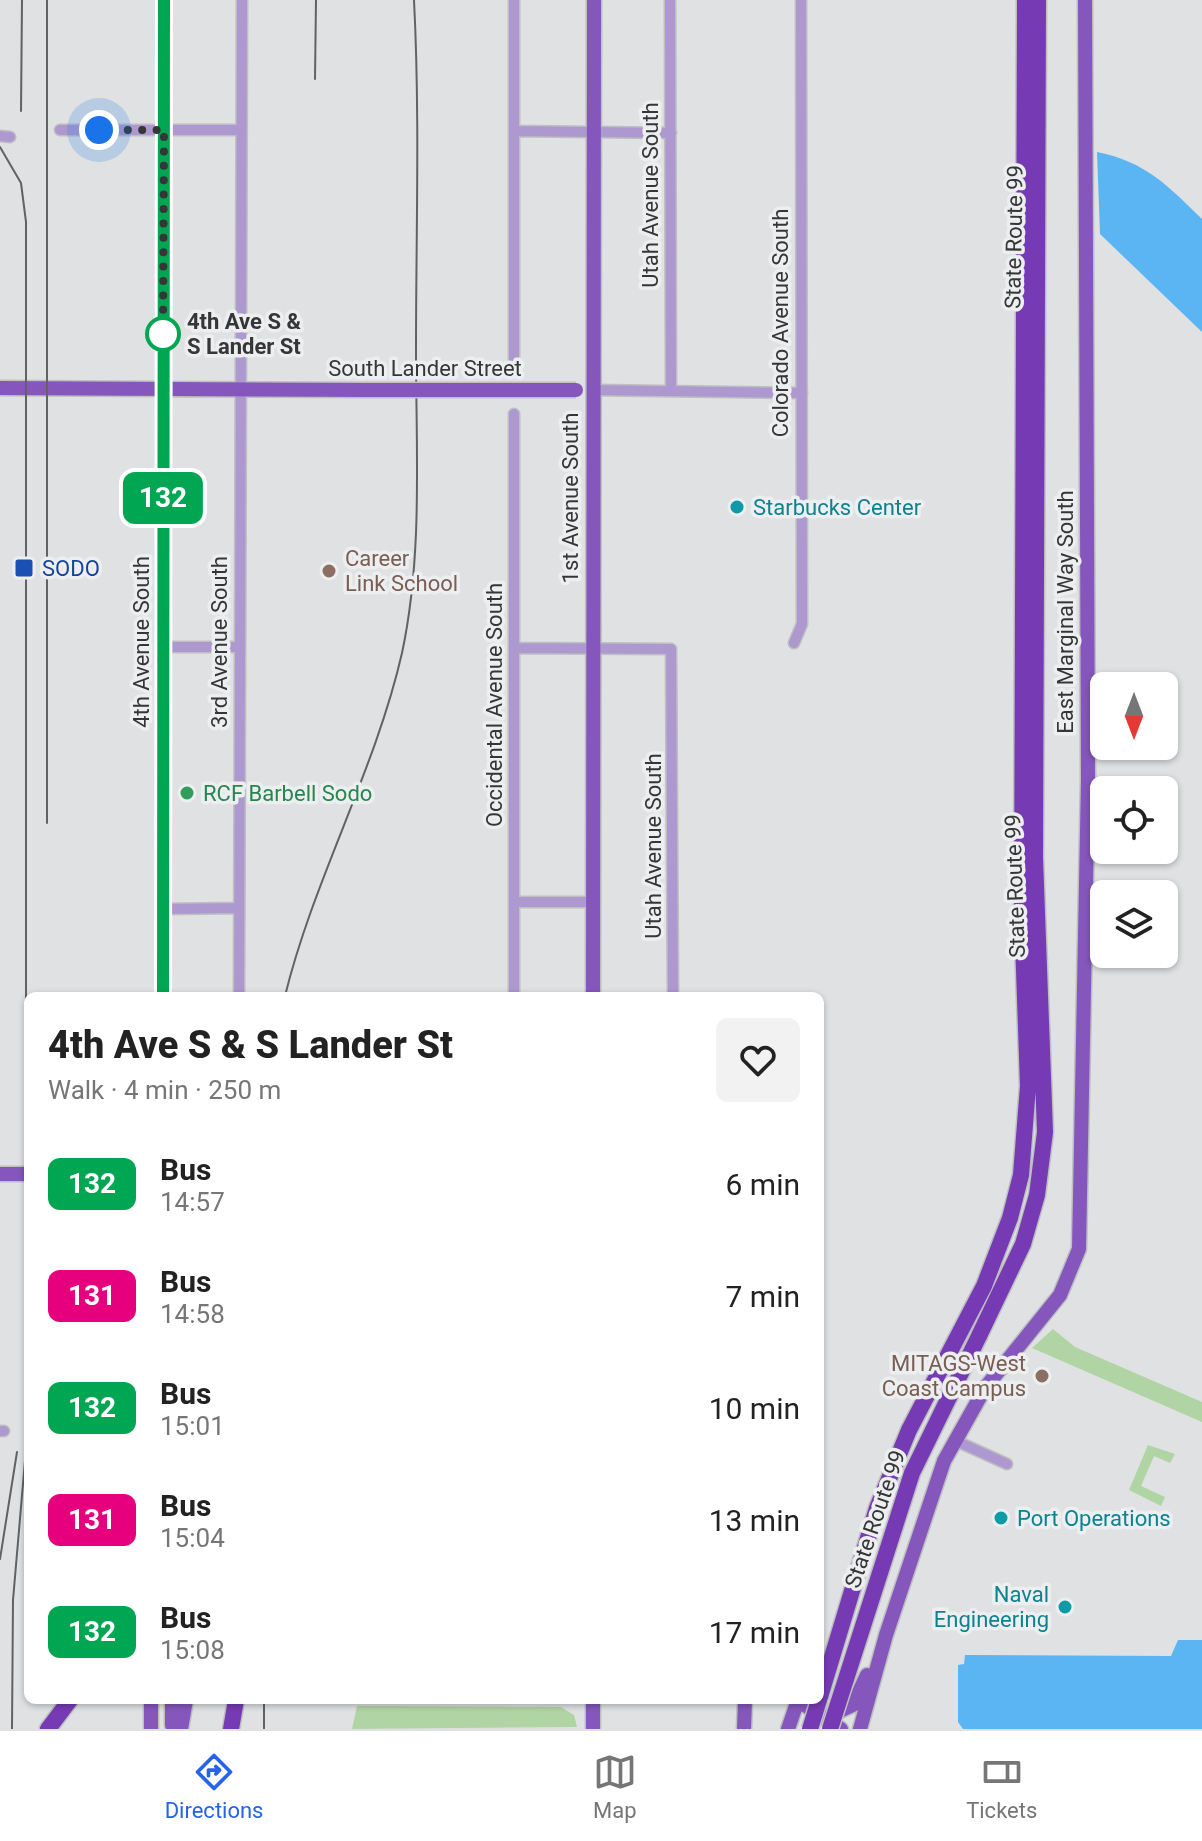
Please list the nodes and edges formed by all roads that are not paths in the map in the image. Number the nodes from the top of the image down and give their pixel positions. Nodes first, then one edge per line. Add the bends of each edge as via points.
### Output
1 (164, 0) edge
2 (242, 0) edge
3 (514, 0) edge
4 (594, 0) edge
5 (670, 0) edge
6 (801, 0) edge
7 (1025, 0) edge
8 (1038, 0) edge
9 (1085, 0) edge
10 (60, 130) dead end
11 (164, 130) junction
12 (241, 130) junction
13 (514, 131) junction
14 (595, 132) junction
15 (671, 133) junction
16 (1031, 213) junction
17 (514, 364) dead end
18 (0, 388) edge
19 (163, 389) junction
20 (241, 389) junction
21 (592, 390) junction
22 (671, 390) junction
23 (802, 393) junction
24 (514, 414) dead end
25 (794, 643) dead end
26 (163, 647) junction
27 (239, 647) junction
28 (514, 648) junction
29 (592, 648) junction
30 (514, 902) junction
31 (593, 902) junction
32 (238, 908) junction
33 (163, 909) junction
34 (163, 992) edge
35 (239, 992) edge
36 (514, 992) edge
37 (593, 992) edge
38 (673, 992) edge
39 (0, 1174) edge
40 (24, 1174) edge
41 (954, 1440) junction
42 (1007, 1464) dead end
43 (886, 1635) junction
44 (824, 1685) edge
45 (67, 1704) edge
46 (151, 1704) edge
47 (160, 1704) edge
48 (179, 1704) edge
49 (179, 1704) edge
50 (236, 1704) edge
51 (237, 1704) edge
52 (593, 1704) edge
53 (745, 1704) edge
54 (797, 1704) edge
55 (803, 1704) edge
56 (818, 1704) edge
57 (828, 1724) edge
58 (48, 1729) edge
59 (151, 1729) edge
60 (160, 1729) edge
61 (172, 1729) edge
62 (181, 1729) edge
63 (231, 1729) edge
64 (239, 1729) edge
65 (593, 1729) edge
66 (744, 1729) edge
67 (788, 1729) edge
68 (810, 1729) edge
69 (841, 1729) edge
70 (860, 1729) edge

1 - 11 main road, 4th Avenue South
2 - 12 street, 3rd Avenue South
3 - 13 street
4 - 14 main road, 1st Avenue South
5 - 15 street, Utah Avenue South
6 - 23 street, Colorado Avenue South
7 - 16 highway, State Route 99
8 - 16 highway, State Route 99
9 - 41 main road, East Marginal Way South via 1088,780 1081,1225 1075,1265 1060,1295 985,1388
10 - 11 street
11 - 12 street
11 - 19 main road, 4th Avenue South
12 - 20 street, 3rd Avenue South
13 - 14 street
13 - 17 street
14 - 15 street
14 - 21 main road, 1st Avenue South
15 - 22 street, Utah Avenue South
16 - 44 highway, State Route 99 via 1022,912 1028,1086 1016,1200 984,1286 909,1430 877,1508
16 - 57 highway, State Route 99, bridge via 1035,858 1045,1132 1037,1195 1023,1244 912,1473
18 - 19 main road, South Lander Street
19 - 20 main road, South Lander Street
19 - 26 main road, 4th Avenue South
20 - 21 main road, South Lander Street, bridge
20 - 27 street, 3rd Avenue South
21 - 22 street, South Lander Street
21 - 29 main road, 1st Avenue South
22 - 23 street, South Lander Street
23 - 25 street, Colorado Avenue South via 802,624
24 - 28 street, Occidental Avenue South
26 - 27 street
26 - 33 main road, 4th Avenue South
27 - 32 street, 3rd Avenue South
28 - 29 street
28 - 30 street, Occidental Avenue South
29 - 31 main road, 1st Avenue South
29 - 38 street, Utah Avenue South via 671,649
30 - 31 street
30 - 36 street, Occidental Avenue South
31 - 37 main road, 1st Avenue South
32 - 33 street
32 - 35 street, 3rd Avenue South
33 - 34 main road, 4th Avenue South
39 - 40 main road
41 - 42 street
41 - 43 main road, East Marginal Way South via 929,1499
43 - 57 main road via 853,1705
43 - 70 main road
45 - 58 highway
46 - 59 main road
47 - 60 main road
48 - 61 main road
49 - 62 main road
50 - 63 highway
51 - 64 street
52 - 65 main road
53 - 66 main road
54 - 67 main road
55 - 57 main road
56 - 68 highway, State Route 99, bridge
57 - 69 main road

